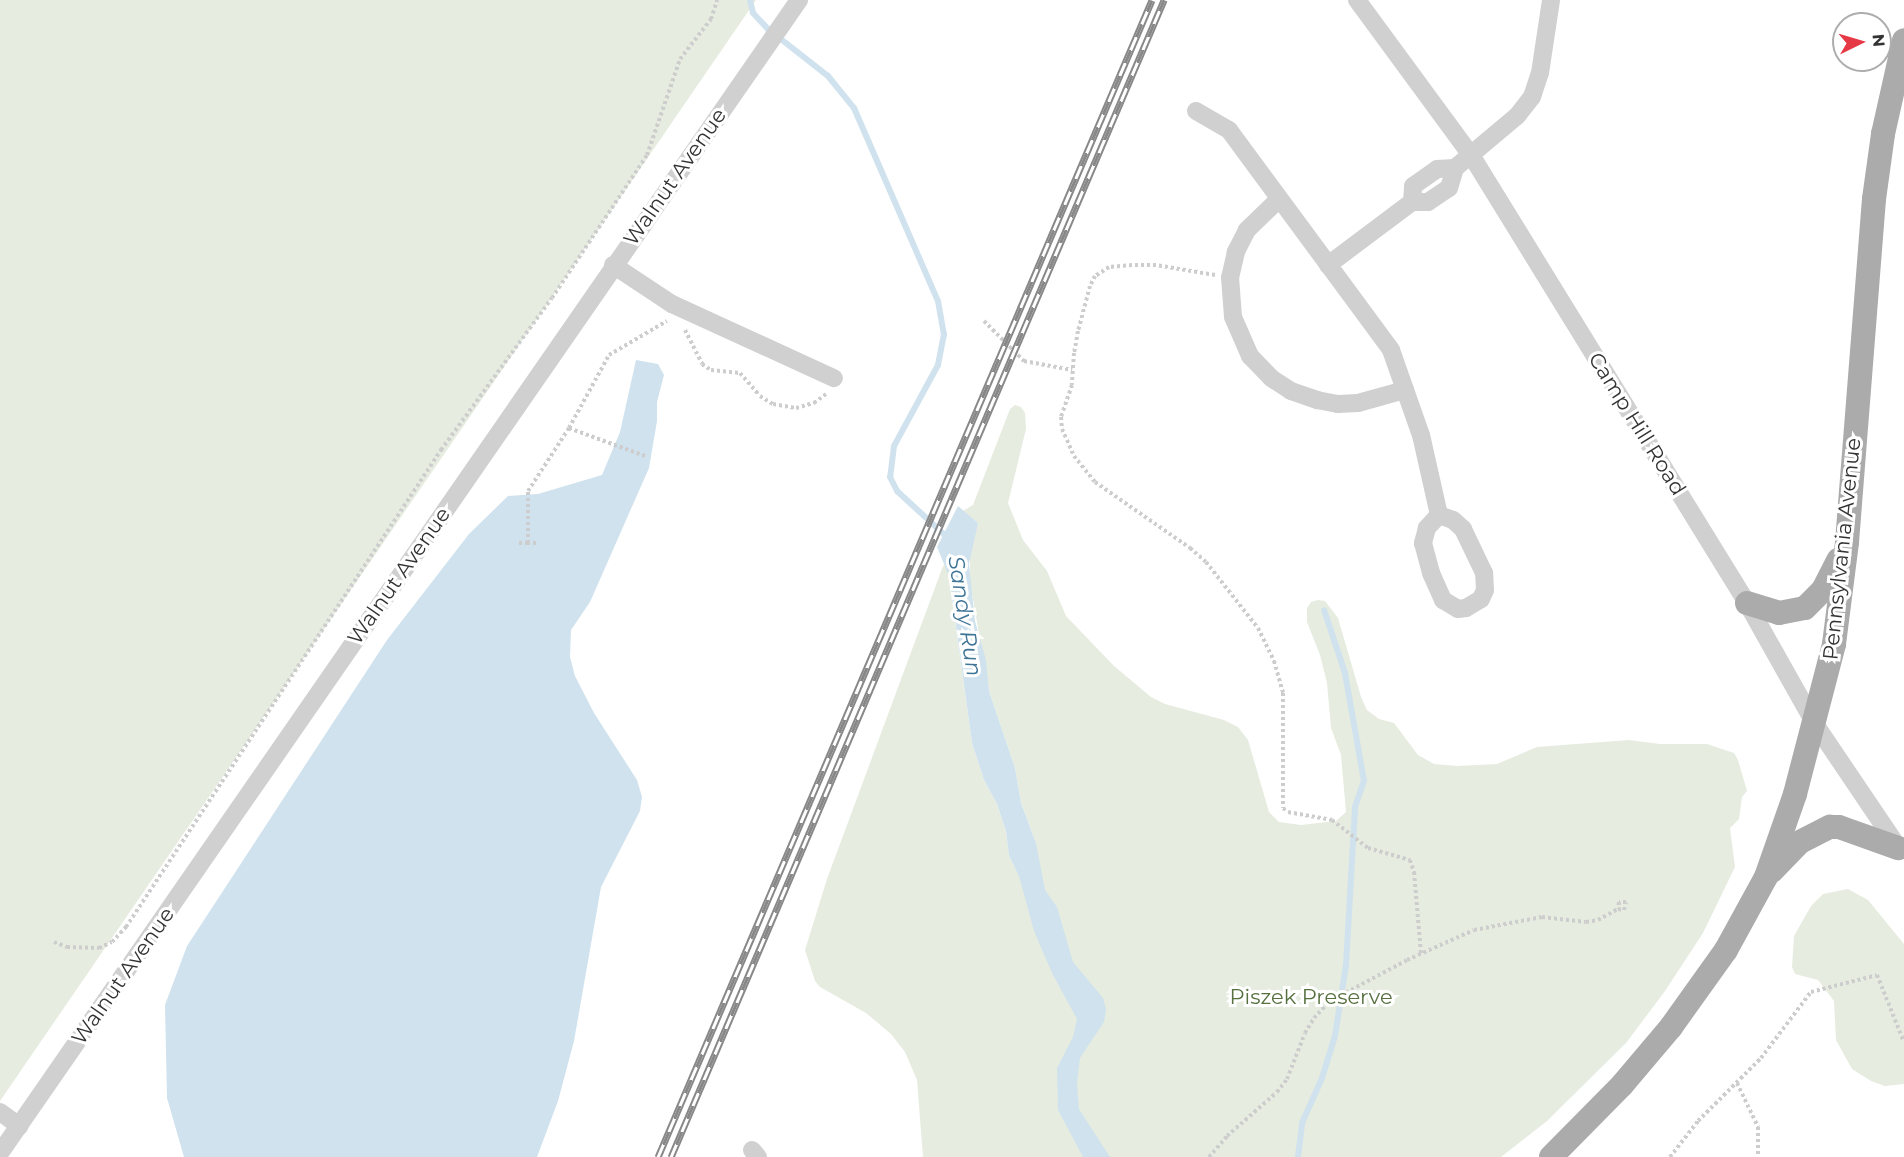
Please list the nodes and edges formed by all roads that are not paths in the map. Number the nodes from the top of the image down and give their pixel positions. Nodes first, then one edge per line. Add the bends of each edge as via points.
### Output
1 (799, 0) edge
2 (1357, 0) edge
3 (1551, 0) edge
4 (1904, 40) edge
5 (1196, 111) dead end
6 (1471, 155) junction
7 (1279, 199) junction
8 (613, 266) junction
9 (1328, 266) junction
10 (834, 378) road end
11 (1405, 390) junction
12 (1439, 515) junction
13 (1847, 542) junction
14 (1747, 603) junction
15 (1815, 724) junction
16 (1901, 852) edge
17 (1766, 877) junction
18 (0, 1112) edge
19 (19, 1126) junction
20 (1565, 1153) edge
21 (0, 1154) edge

1 - 8 street, Walnut Avenue
2 - 6 street, Camp Hill Road
3 - 6 street via 1540,73 1532,97
4 - 13 main road, Pennsylvania Avenue via 1883,134 1874,199
5 - 7 street via 1229,130
6 - 9 street via 1455,168 1449,188 1428,202 1412,202
6 - 14 street, Camp Hill Road
7 - 9 street
7 - 11 street via 1247,230 1230,277 1233,316 1250,356 1291,391 1317,400 1358,403
8 - 10 street via 681,308
8 - 19 street, Walnut Avenue
9 - 11 street via 1390,350
11 - 12 street via 1421,435
12 - 12 street via 1427,528 1423,543 1431,573 1443,600 1458,609 1466,608 1481,599 1485,591 1484,573 1463,529
13 - 14 main road via 1823,590 1805,608 1779,613
13 - 15 main road, Pennsylvania Avenue via 1834,644
14 - 15 street, Camp Hill Road
15 - 16 street, Camp Hill Road
15 - 17 main road, Pennsylvania Avenue
16 - 17 main road via 1830,827 1800,842
17 - 20 main road, Pennsylvania Avenue via 1726,950 1671,1027
18 - 19 street
19 - 21 street, Walnut Avenue

